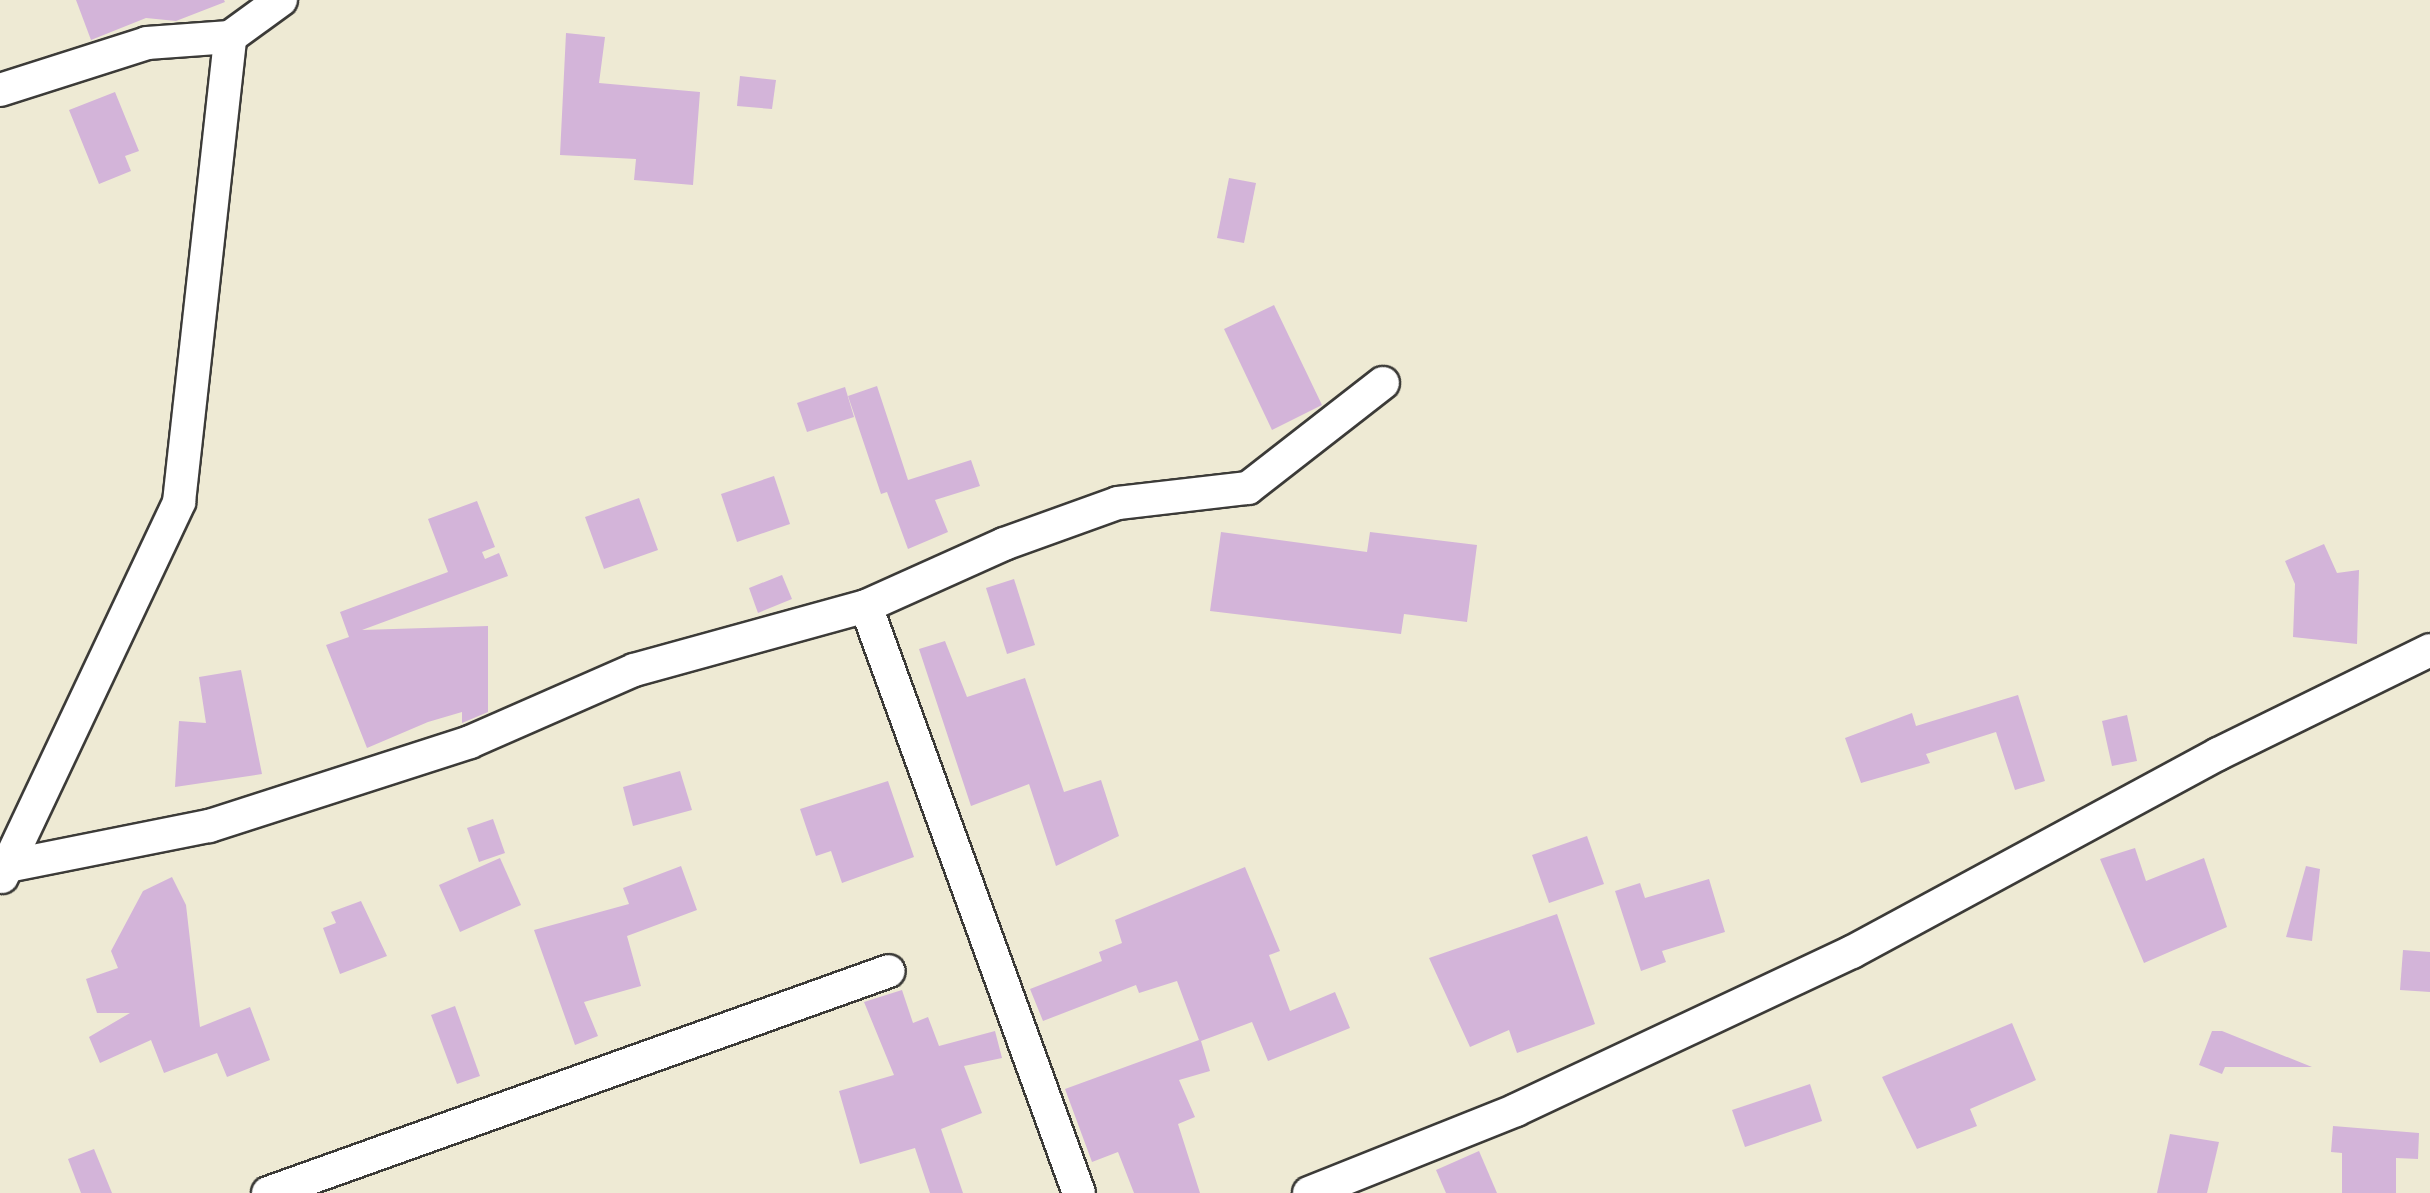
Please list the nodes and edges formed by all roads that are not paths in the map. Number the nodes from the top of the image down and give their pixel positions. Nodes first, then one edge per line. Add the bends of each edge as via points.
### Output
1 (281, 0) edge
2 (230, 37) junction
3 (0, 90) edge
4 (1383, 383) dead end
5 (866, 606) junction
6 (2430, 650) edge
7 (4, 874) edge
8 (889, 971) dead end
9 (268, 1193) edge
10 (1080, 1193) edge
11 (1309, 1193) edge

1 - 2 street
2 - 3 street via 147,43
2 - 7 street via 179,502
4 - 5 street via 1248,488 1118,503 1004,544
5 - 7 street via 634,670 470,742 209,826
5 - 10 street
6 - 11 street via 2218,754 1852,952 1516,1110
8 - 9 street

